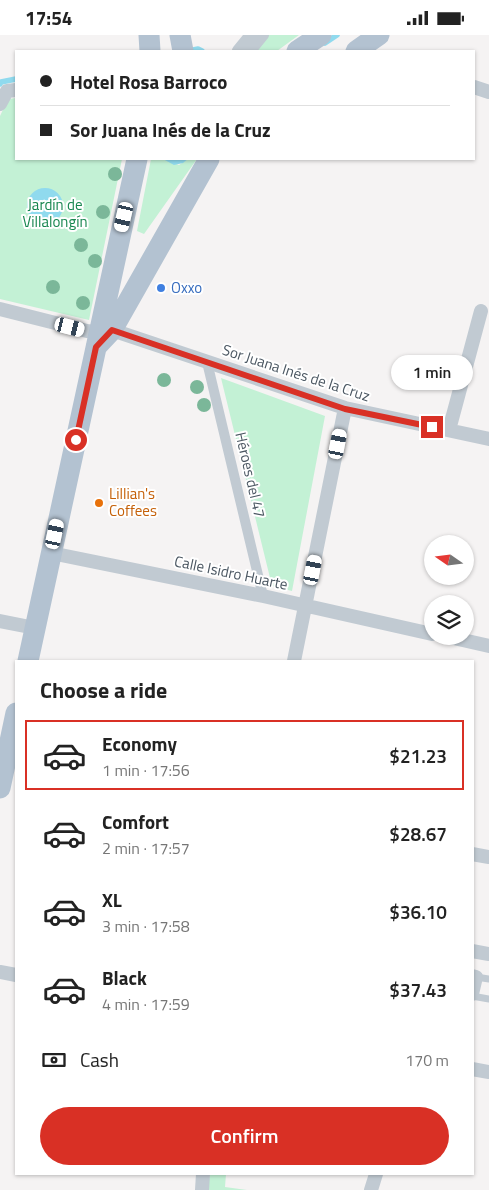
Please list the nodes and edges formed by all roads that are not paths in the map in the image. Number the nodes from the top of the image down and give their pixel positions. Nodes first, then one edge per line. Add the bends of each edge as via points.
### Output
1 (149, 35) edge
2 (180, 35) edge
3 (252, 35) edge
4 (264, 35) edge
5 (321, 35) edge
6 (150, 50) edge
7 (183, 50) edge
8 (240, 50) edge
9 (252, 50) edge
10 (298, 50) edge
11 (475, 87) edge
12 (15, 90) edge
13 (489, 92) edge
14 (0, 104) edge
15 (137, 160) edge
16 (208, 160) edge
17 (0, 309) edge
18 (481, 311) dead end
19 (102, 336) junction
20 (207, 362) junction
21 (345, 409) junction
22 (449, 430) junction
23 (489, 439) edge
24 (51, 553) junction
25 (263, 596) junction
26 (306, 606) junction
27 (0, 621) edge
28 (35, 628) junction
29 (424, 632) edge
30 (474, 643) edge
31 (489, 646) edge
32 (28, 660) edge
33 (294, 660) edge
34 (15, 718) edge
35 (0, 788) edge
36 (474, 854) edge
37 (489, 857) edge
38 (474, 951) edge
39 (489, 954) edge
40 (0, 972) edge
41 (15, 975) edge
42 (479, 977) edge
43 (474, 990) edge
44 (474, 995) edge
45 (489, 999) edge
46 (474, 1069) edge
47 (489, 1071) edge
48 (203, 1175) edge
49 (376, 1175) edge
50 (202, 1190) edge
51 (371, 1190) edge

1 - 6 main road
2 - 7 main road
3 - 8 street
4 - 9 street
5 - 10 main road
11 - 13 street
12 - 14 street via 7,91
15 - 19 main road
16 - 19 main road
17 - 19 street, Sor Juana Inés de la Cruz
18 - 22 street
19 - 20 street, Sor Juana Inés de la Cruz
19 - 24 main road
20 - 21 street, Sor Juana Inés de la Cruz
20 - 25 street, Héroes del 47
21 - 22 street, Sor Juana Inés de la Cruz
21 - 26 street
22 - 23 street, Sor Juana Inés de la Cruz
24 - 25 street, Calle Isidro Huarte
24 - 28 main road
25 - 26 street, Calle Isidro Huarte
26 - 29 street, Calle Isidro Huarte
26 - 33 street
27 - 28 street
28 - 32 main road
30 - 31 street
34 - 35 main road
36 - 37 street
38 - 39 street
40 - 41 street
42 - 43 street
44 - 45 lane
46 - 47 street
48 - 50 street
49 - 51 street

